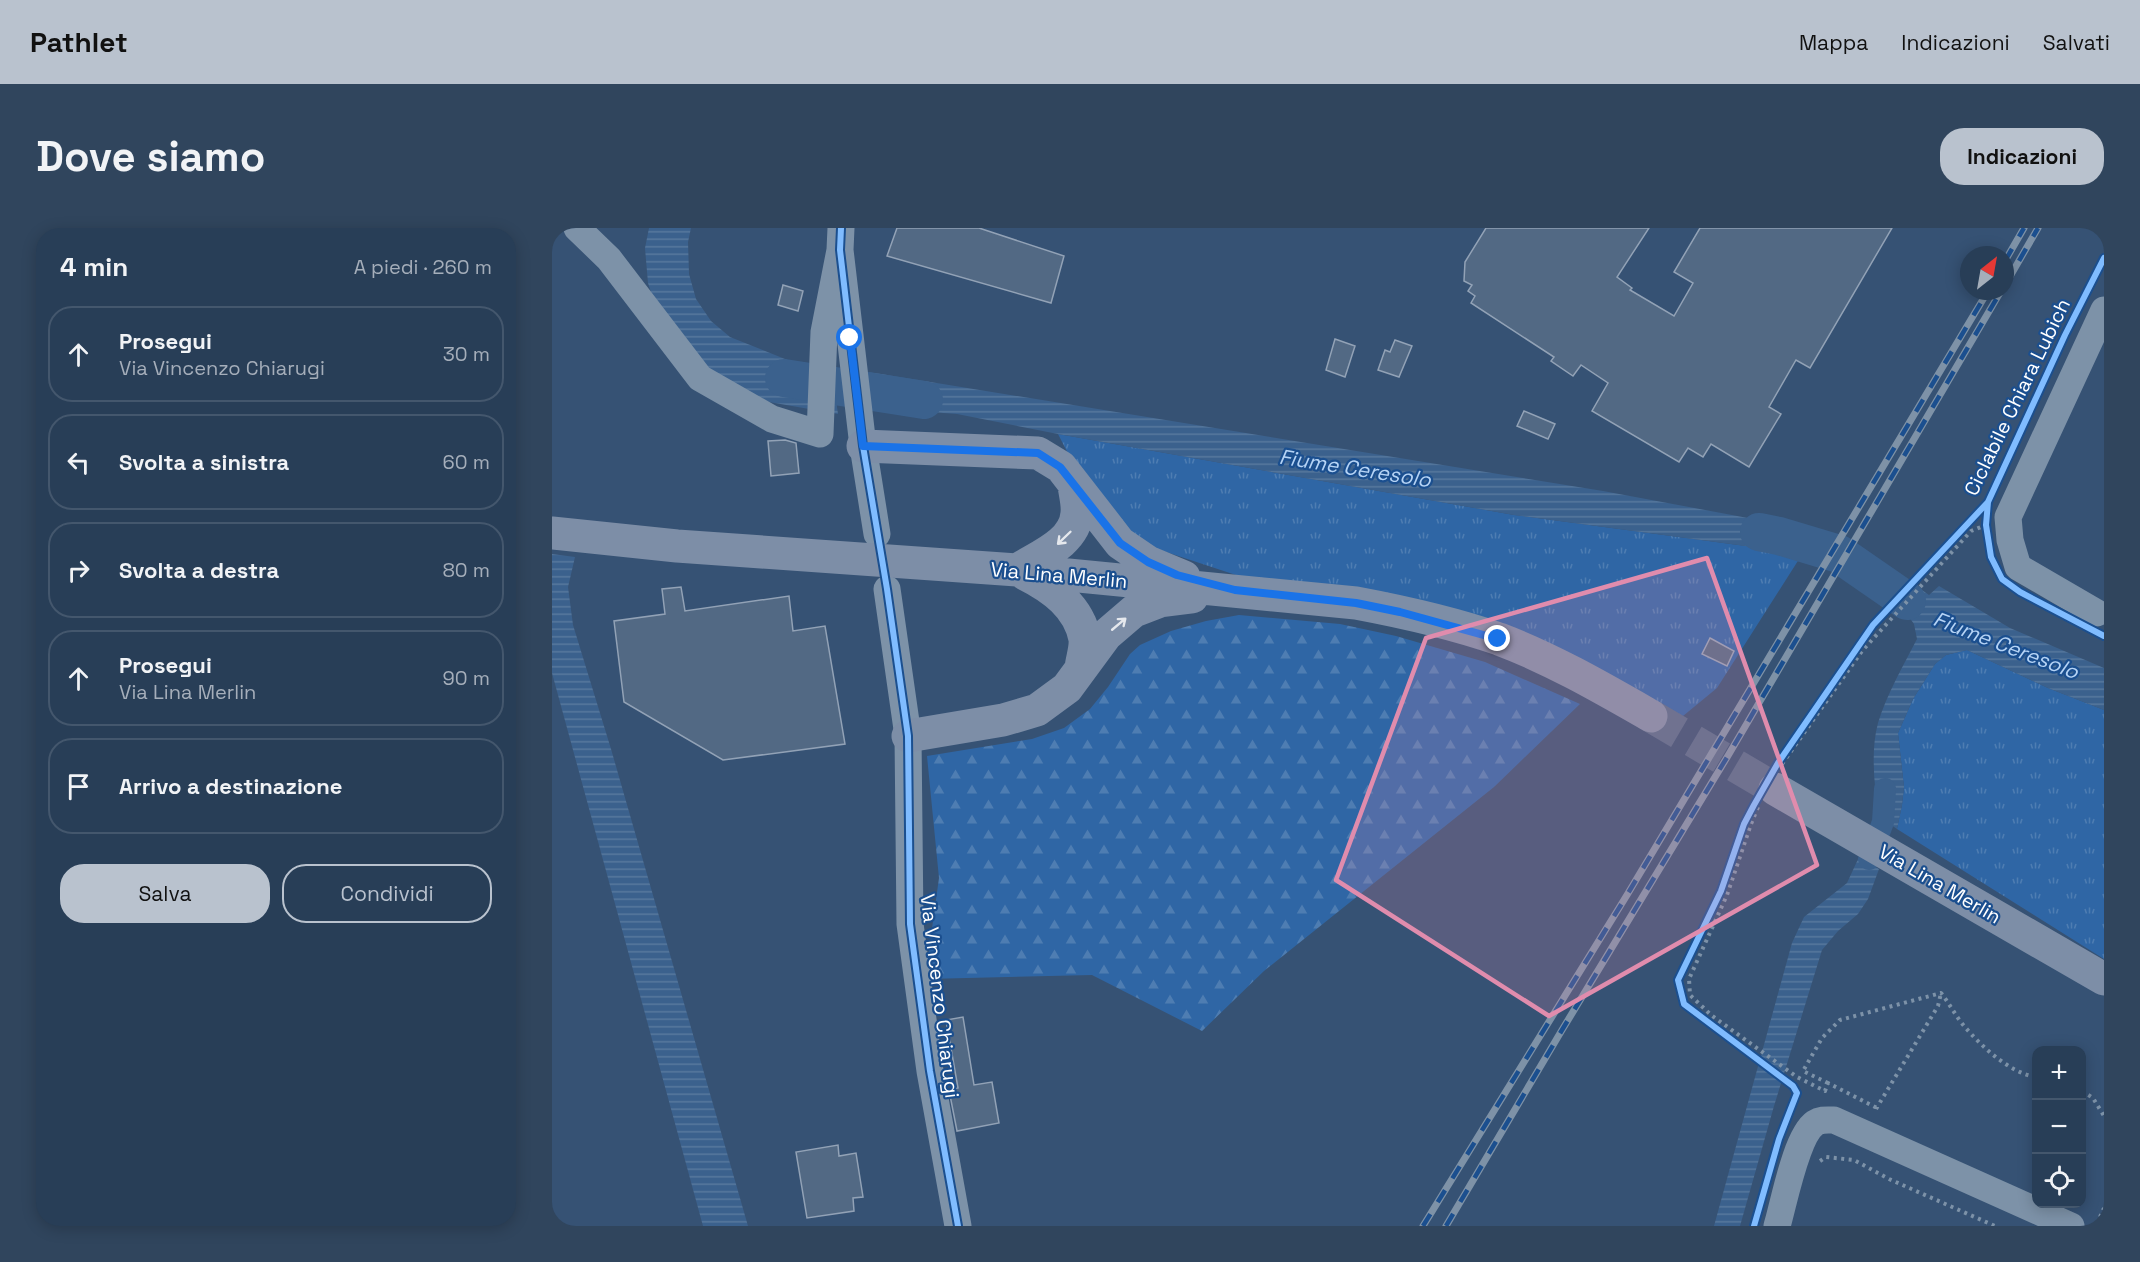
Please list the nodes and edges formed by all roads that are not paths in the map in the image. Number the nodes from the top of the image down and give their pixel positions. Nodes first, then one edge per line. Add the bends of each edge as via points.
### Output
1 (577, 228) edge
2 (840, 239) edge
3 (2104, 310) edge
4 (863, 446) junction
5 (1074, 485) junction
6 (552, 532) edge
7 (877, 534) dead end
8 (1017, 570) junction
9 (887, 589) dead end
10 (1235, 590) junction
11 (2097, 613) dead end
12 (1081, 668) junction
13 (1650, 716) tunnel mouth
14 (908, 736) junction
15 (1768, 785) tunnel mouth
16 (2104, 979) edge
17 (2084, 1225) edge
18 (958, 1226) edge
19 (1777, 1226) edge

1 - 2 street via 609,260 700,378 772,419 820,434 824,332
2 - 4 street
3 - 11 street via 2008,517 2018,567
4 - 5 main road via 1038,453 1060,467
4 - 7 street
5 -> 8 main road via 1077,514 1072,531 1061,543
5 - 10 main road via 1120,543 1148,562 1177,575
6 - 8 main road, Via Lina Merlin via 624,541
8 - 10 main road, Via Lina Merlin
8 - 12 main road via 1064,598 1077,617 1085,641
9 - 14 street, Via Vincenzo Chiarugi
12 -> 10 main road via 1106,635 1134,611 1160,601
10 - 13 main road, Via Lina Merlin via 1356,603 1498,639 1543,658
12 - 14 main road via 1067,688 1037,710 1003,720
14 - 18 street, Via Vincenzo Chiarugi via 910,924 930,1071
15 - 16 main road, Via Lina Merlin
17 - 19 street via 1834,1120 1826,1120 1813,1124 1805,1134

